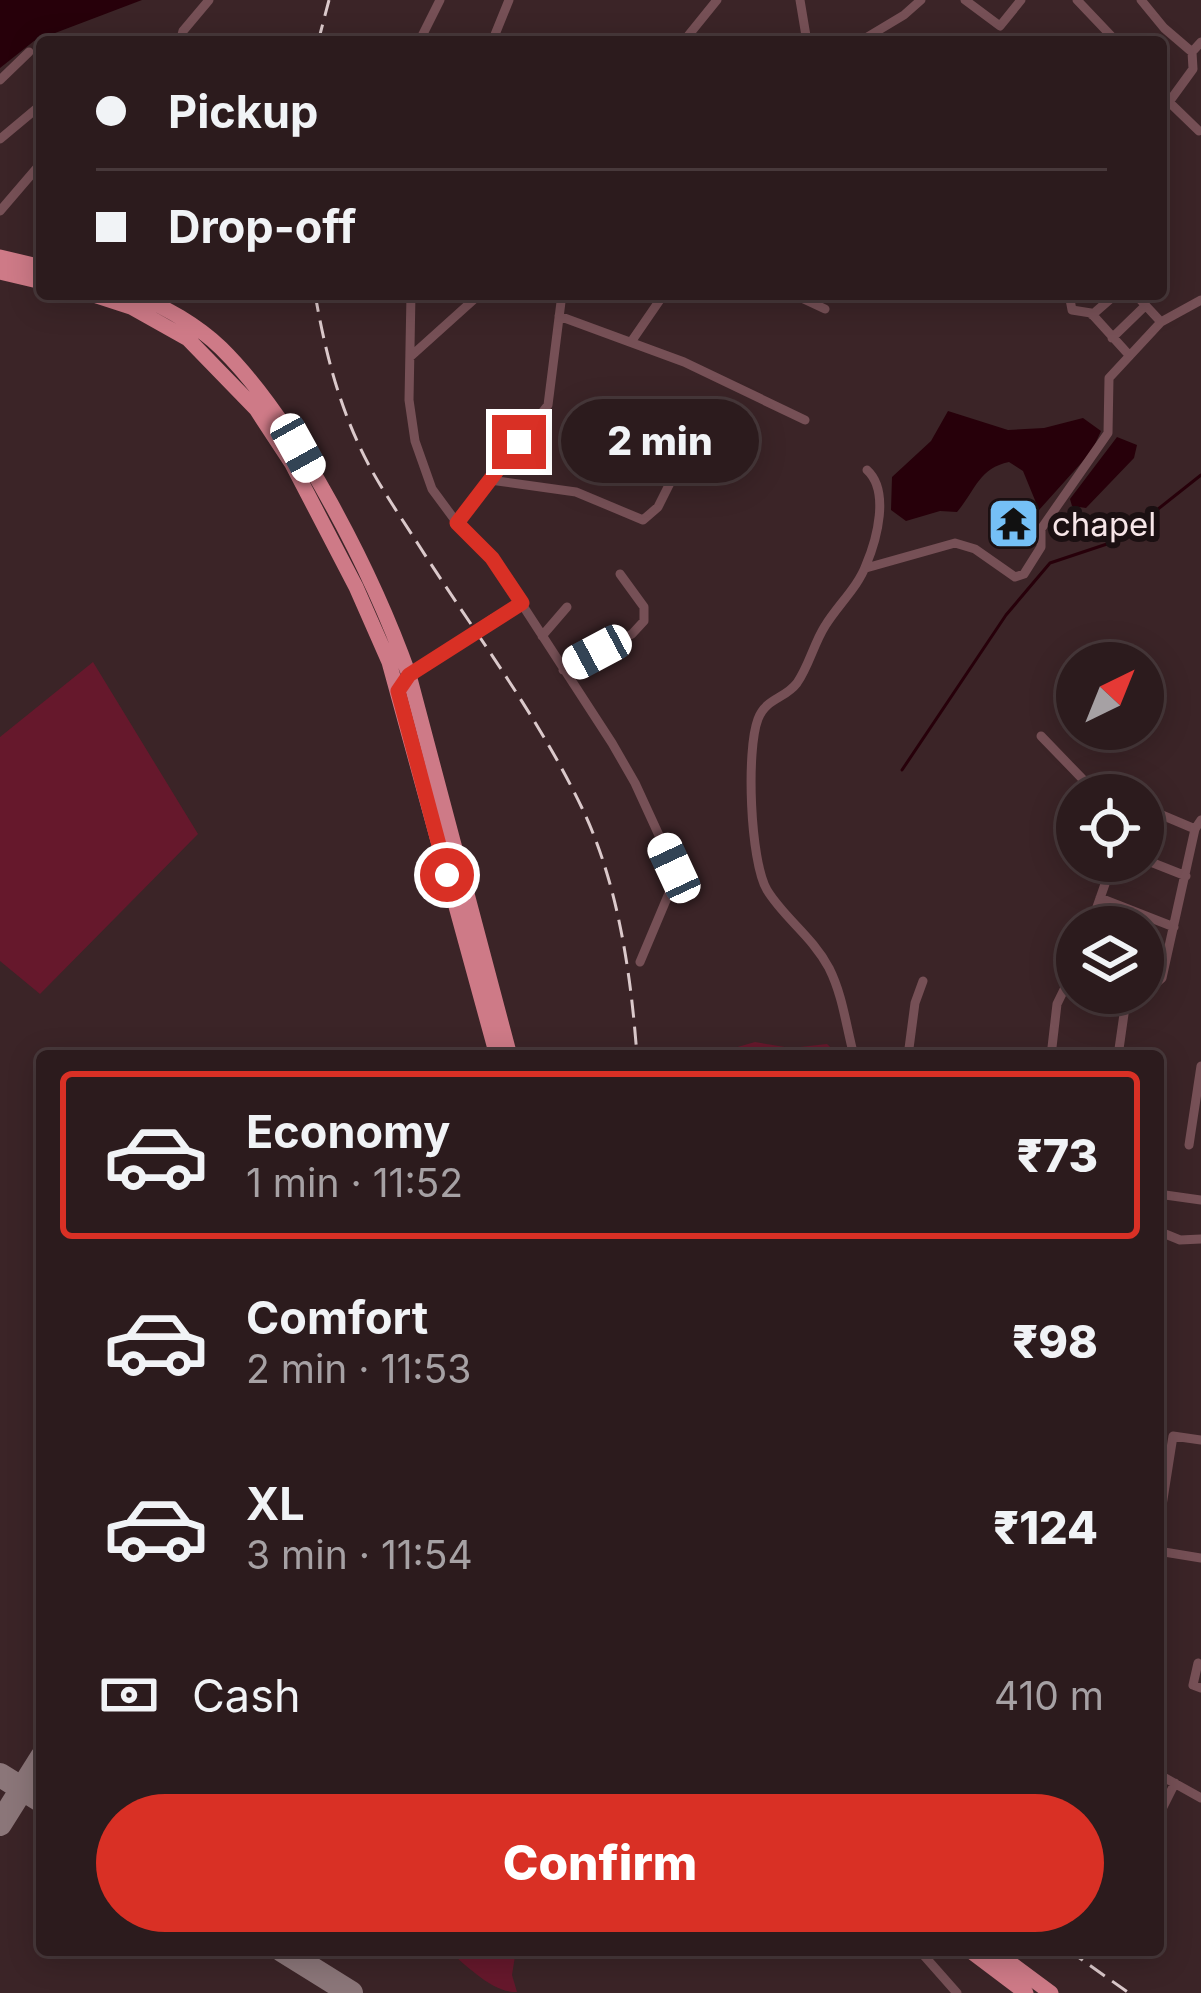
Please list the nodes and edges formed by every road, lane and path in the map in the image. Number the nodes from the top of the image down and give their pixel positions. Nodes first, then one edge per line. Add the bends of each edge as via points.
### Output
1 (208, 0) edge
2 (440, 0) edge
3 (508, 0) edge
4 (717, 0) edge
5 (800, 0) edge
6 (921, 0) edge
7 (965, 0) edge
8 (1021, 0) edge
9 (1077, 0) edge
10 (1141, 0) edge
11 (182, 36) edge
12 (422, 36) edge
13 (494, 36) edge
14 (688, 36) edge
15 (806, 36) edge
16 (869, 36) edge
17 (1110, 36) edge
18 (1201, 41) edge
19 (29, 52) dead end
20 (1192, 52) junction
21 (0, 80) edge
22 (36, 109) edge
23 (1199, 131) edge
24 (0, 139) edge
25 (36, 169) edge
26 (0, 211) edge
27 (0, 257) edge
28 (36, 266) edge
29 (0, 272) edge
30 (36, 280) edge
31 (109, 300) edge
32 (146, 300) edge
33 (411, 300) edge
34 (474, 300) edge
35 (561, 300) edge
36 (660, 300) edge
37 (806, 300) edge
38 (1070, 300) edge
39 (1109, 300) edge
40 (1140, 300) edge
41 (1201, 300) edge
42 (1145, 306) junction
43 (825, 309) dead end
44 (1092, 315) junction
45 (559, 316) junction
46 (1161, 322) junction
47 (1112, 338) junction
48 (631, 342) junction
49 (1129, 355) junction
50 (410, 357) junction
51 (805, 420) dead end
52 (686, 451) dead end
53 (867, 470) dead end
54 (490, 480) junction
55 (457, 523) junction
56 (866, 568) junction
57 (620, 574) dead end
58 (522, 603) junction
59 (567, 607) dead end
60 (542, 636) junction
61 (563, 670) junction
62 (409, 675) junction
63 (398, 691) junction
64 (1041, 736) dead end
65 (1078, 774) edge
66 (1164, 814) edge
67 (1198, 825) edge
68 (1188, 863) junction
69 (1164, 867) edge
70 (1201, 867) edge
71 (1186, 876) junction
72 (1106, 882) edge
73 (1100, 898) junction
74 (1097, 906) edge
75 (1174, 927) junction
76 (640, 962) dead end
77 (1164, 970) edge
78 (923, 981) dead end
79 (1056, 1013) edge
80 (1124, 1014) edge
81 (494, 1050) edge
82 (508, 1050) edge
83 (853, 1050) edge
84 (909, 1050) edge
85 (1052, 1050) edge
86 (1119, 1050) edge
87 (1201, 1066) edge
88 (1189, 1145) dead end
89 (1164, 1195) edge
90 (1201, 1200) edge
91 (1164, 1233) edge
92 (1201, 1239) edge
93 (1201, 1440) edge
94 (1164, 1493) edge
95 (1164, 1552) edge
96 (1201, 1558) edge
97 (1198, 1664) dead end
98 (1201, 1688) edge
99 (1164, 1778) edge
100 (1175, 1784) junction
101 (1201, 1798) edge
102 (1164, 1805) edge
103 (924, 1956) edge
104 (977, 1956) edge
105 (1001, 1956) edge
106 (957, 1993) edge
107 (1026, 1993) edge
108 (1051, 1993) edge

1 - 11 street
2 - 12 street
3 - 13 street
4 - 14 street
5 - 15 street
6 - 16 street
7 - 8 street via 1000,26
9 - 17 street
10 - 20 street
18 - 20 street
19 - 21 street
20 - 23 street via 1193,69 1169,102
22 - 24 street
25 - 26 street
27 - 28 highway
29 - 30 highway
31 - 63 highway via 188,339 256,409 376,626
32 - 62 highway via 202,332 262,395 330,507
33 - 50 street
34 - 50 street
35 - 45 street
36 - 48 street
37 - 43 street
38 - 44 street via 1072,310
39 - 44 street
40 - 42 street
41 - 46 street
42 - 46 street
42 - 47 street
44 - 47 street
45 - 48 street
45 - 54 street via 548,405
46 - 49 street
47 - 49 street
48 - 51 street
49 - 56 street via 1109,378 1108,433 1041,530 1041,548 1024,574 1015,577 955,543
50 - 55 street via 415,441 432,489
52 - 54 street via 644,520 576,492
53 - 56 street via 880,504
54 - 55 street
55 - 58 street
56 - 83 street via 823,628 796,685 772,698 756,723 751,795 759,875 827,965
57 - 61 street via 644,620
58 - 60 street
58 - 62 street, bridge
59 - 60 street
60 - 61 street
61 - 76 street via 635,783 674,868
62 - 63 street
62 - 82 highway
63 - 81 highway
64 - 65 street
66 - 67 street
67 - 68 street
68 - 70 street
68 - 71 street
69 - 71 street
71 - 75 street
72 - 73 street
73 - 74 street
73 - 75 street
75 - 77 street
78 - 84 street
79 - 85 street
80 - 86 street
87 - 88 street
89 - 90 street
91 - 92 street
93 - 94 street via 1173,1436
95 - 96 street
97 - 98 street via 1193,1685
99 - 100 street
100 - 101 street
100 - 102 street
103 - 106 street
104 - 107 highway
105 - 108 highway

